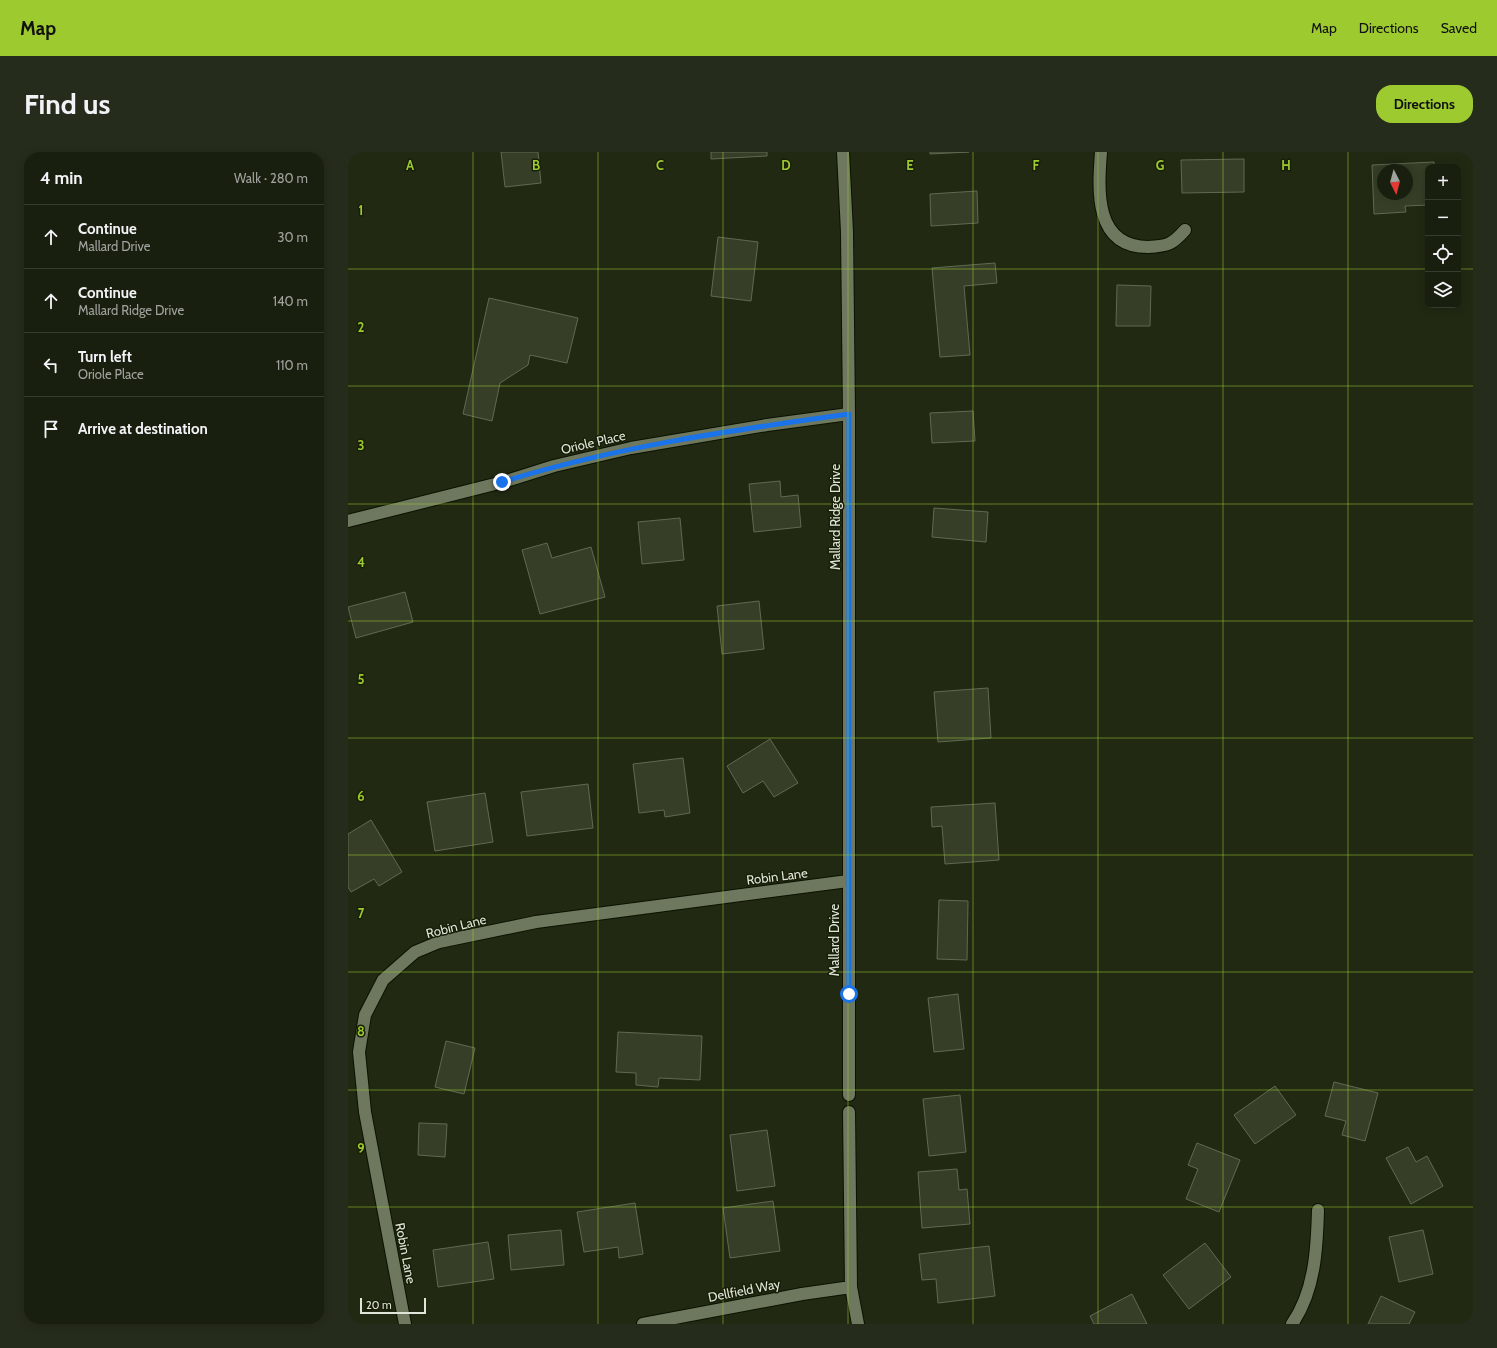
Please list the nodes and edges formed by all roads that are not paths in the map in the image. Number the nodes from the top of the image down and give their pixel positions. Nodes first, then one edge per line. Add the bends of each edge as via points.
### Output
1 (843, 152) edge
2 (1101, 152) edge
3 (1185, 230) dead end
4 (849, 414) junction
5 (348, 521) edge
6 (848, 881) junction
7 (849, 1095) dead end
8 (849, 1112) dead end
9 (1318, 1210) dead end
10 (851, 1287) junction
11 (405, 1324) edge
12 (643, 1324) edge
13 (858, 1324) edge
14 (1292, 1324) edge

1 - 4 street, Mallard Ridge Drive via 847,232
2 - 3 street via 1101,203 1108,229 1118,239 1140,247 1163,246 1175,242
4 - 5 street, Oriole Place via 631,448
4 - 6 street, Mallard Ridge Drive
6 - 7 street, Mallard Drive
6 - 11 street, Robin Lane via 536,922 446,940 415,952 383,980 365,1015 359,1052 365,1112
8 - 10 street
9 - 14 street via 1314,1266 1308,1292
10 - 12 street, Dellfield Way
10 - 13 street

